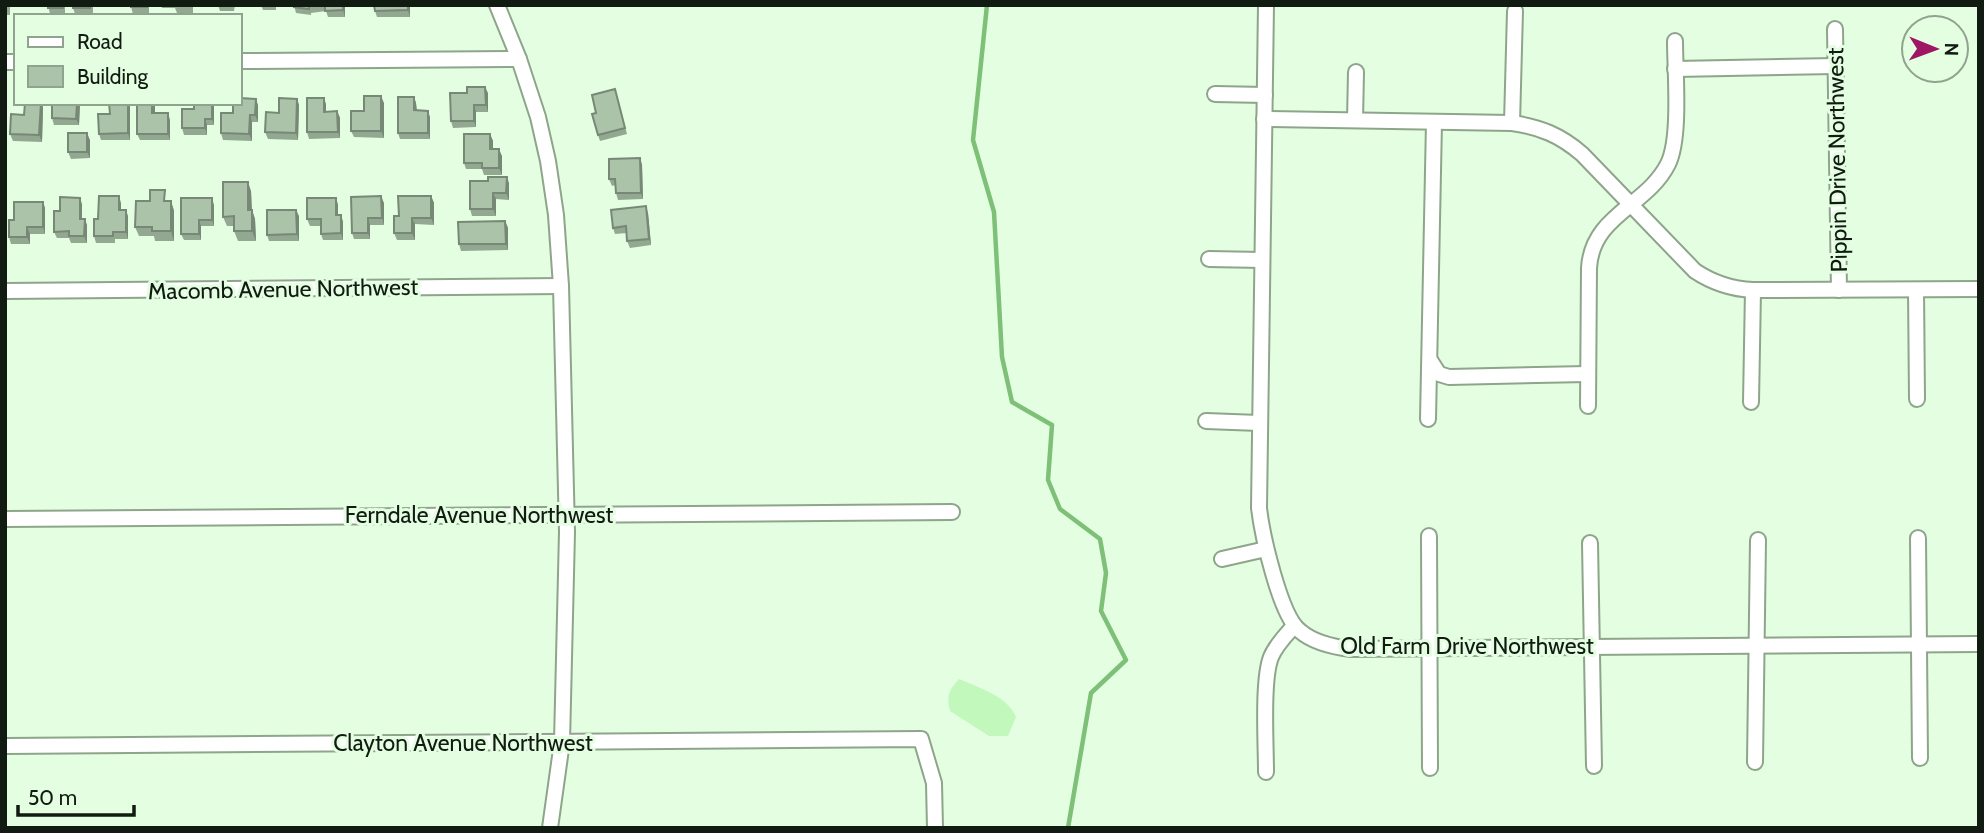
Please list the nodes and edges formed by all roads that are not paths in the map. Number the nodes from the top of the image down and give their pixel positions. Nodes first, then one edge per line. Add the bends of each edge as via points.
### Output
1 (497, 5) edge
2 (1266, 5) edge
3 (1515, 11) dead end
4 (1835, 29) dead end
5 (1675, 41) dead end
6 (519, 59) junction
7 (242, 61) edge
8 (1835, 66) junction
9 (1675, 69) junction
10 (1356, 72) dead end
11 (1215, 94) dead end
12 (1265, 95) junction
13 (1264, 119) junction
14 (1355, 120) junction
15 (1434, 122) junction
16 (1512, 123) junction
17 (1630, 205) junction
18 (1209, 259) dead end
19 (1262, 260) junction
20 (561, 286) junction
21 (1979, 289) edge
22 (1753, 290) junction
23 (1839, 290) junction
24 (1916, 290) junction
25 (5, 291) edge
26 (1429, 358) junction
27 (1587, 374) junction
28 (1917, 399) dead end
29 (1751, 402) dead end
30 (1588, 406) dead end
31 (1428, 419) dead end
32 (1206, 421) dead end
33 (1259, 423) junction
34 (952, 512) dead end
35 (567, 514) junction
36 (5, 519) edge
37 (1429, 536) dead end
38 (1918, 538) dead end
39 (1758, 540) dead end
40 (1590, 543) dead end
41 (1266, 549) junction
42 (1222, 559) dead end
43 (1294, 626) junction
44 (1979, 643) edge
45 (1918, 644) junction
46 (1755, 647) junction
47 (1592, 648) junction
48 (1429, 649) junction
49 (562, 742) junction
50 (5, 746) edge
51 (1920, 758) dead end
52 (1755, 762) dead end
53 (1594, 766) dead end
54 (1430, 768) dead end
55 (1266, 772) dead end
56 (550, 828) edge
57 (935, 828) edge

1 - 6 street
2 - 12 street
3 - 16 street
4 - 8 street, Pippin Drive Northwest
5 - 9 street
6 - 7 street
6 - 20 street via 548,161
8 - 9 street
8 - 23 street, Pippin Drive Northwest
9 - 17 street via 1670,159 1656,181
10 - 14 street
11 - 12 street
12 - 13 street
13 - 14 street
13 - 19 street
14 - 15 street
15 - 16 street
15 - 26 street
16 - 17 street via 1543,129 1566,141
17 - 22 street via 1695,271 1722,285
17 - 27 street via 1591,248
18 - 19 street
19 - 33 street
20 - 25 street, Macomb Avenue Northwest
20 - 35 street
21 - 24 street
22 - 23 street
22 - 29 street
23 - 24 street
24 - 28 street
26 - 27 street via 1436,370 1449,377
26 - 31 street
27 - 30 street
32 - 33 street
33 - 41 street via 1259,508
34 - 35 street, Ferndale Avenue Northwest
35 - 36 street, Ferndale Avenue Northwest
35 - 49 street
37 - 48 street
38 - 45 street
39 - 46 street
40 - 47 street
41 - 42 street
41 - 43 street
43 - 48 street, Old Farm Drive Northwest via 1310,638 1338,647
43 - 55 street via 1270,658
44 - 45 street, Old Farm Drive Northwest
45 - 46 street, Old Farm Drive Northwest
45 - 51 street
46 - 47 street, Old Farm Drive Northwest
46 - 52 street
47 - 48 street, Old Farm Drive Northwest
47 - 53 street
48 - 54 street
49 - 50 street, Clayton Avenue Northwest
49 - 56 street
49 - 57 street, Clayton Avenue Northwest via 921,739 934,783

